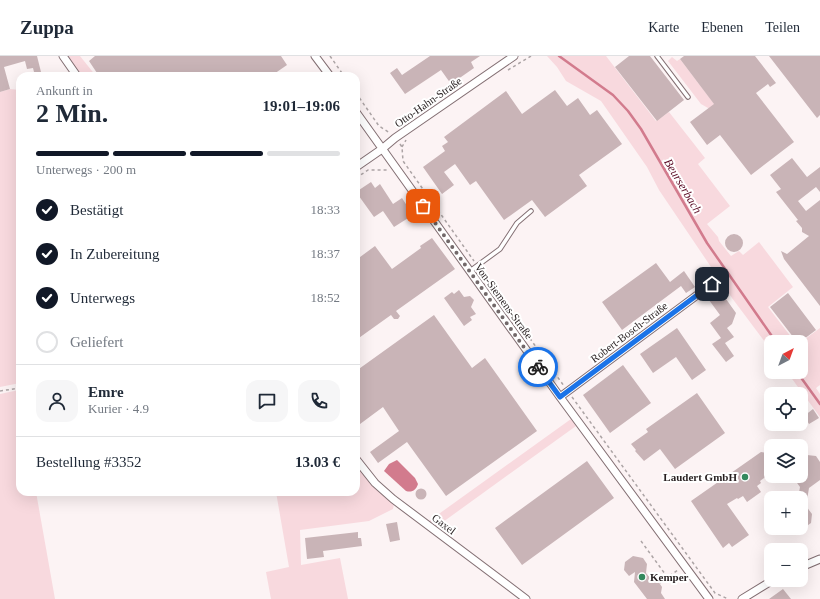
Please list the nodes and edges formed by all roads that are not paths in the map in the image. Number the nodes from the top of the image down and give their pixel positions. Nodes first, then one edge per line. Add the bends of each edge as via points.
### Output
1 (63, 56) edge
2 (315, 56) edge
3 (514, 56) edge
4 (657, 56) edge
5 (74, 72) edge
6 (327, 72) edge
7 (688, 97) dead end
8 (360, 118) edge
9 (382, 149) junction
10 (360, 164) edge
11 (531, 212) dead end
12 (469, 271) junction
13 (712, 284) dead end
14 (560, 397) junction
15 (360, 464) edge
16 (820, 559) edge
17 (808, 564) edge
18 (764, 586) edge
19 (526, 599) edge
20 (710, 599) edge
21 (742, 599) edge

1 - 5 street
2 - 6 street
3 - 9 street, Otto-Hahn-Straße
4 - 7 lane
8 - 9 street, Von-Siemens-Straße
9 - 10 street, Otto-Hahn-Straße
9 - 12 street, Von-Siemens-Straße
11 - 12 lane via 517,223 500,249
12 - 14 street, Von-Siemens-Straße
13 - 14 street, Robert-Bosch-Straße
14 - 20 street, Von-Siemens-Straße
15 - 19 street, Gaxel via 393,499
16 - 17 street
18 - 21 street

